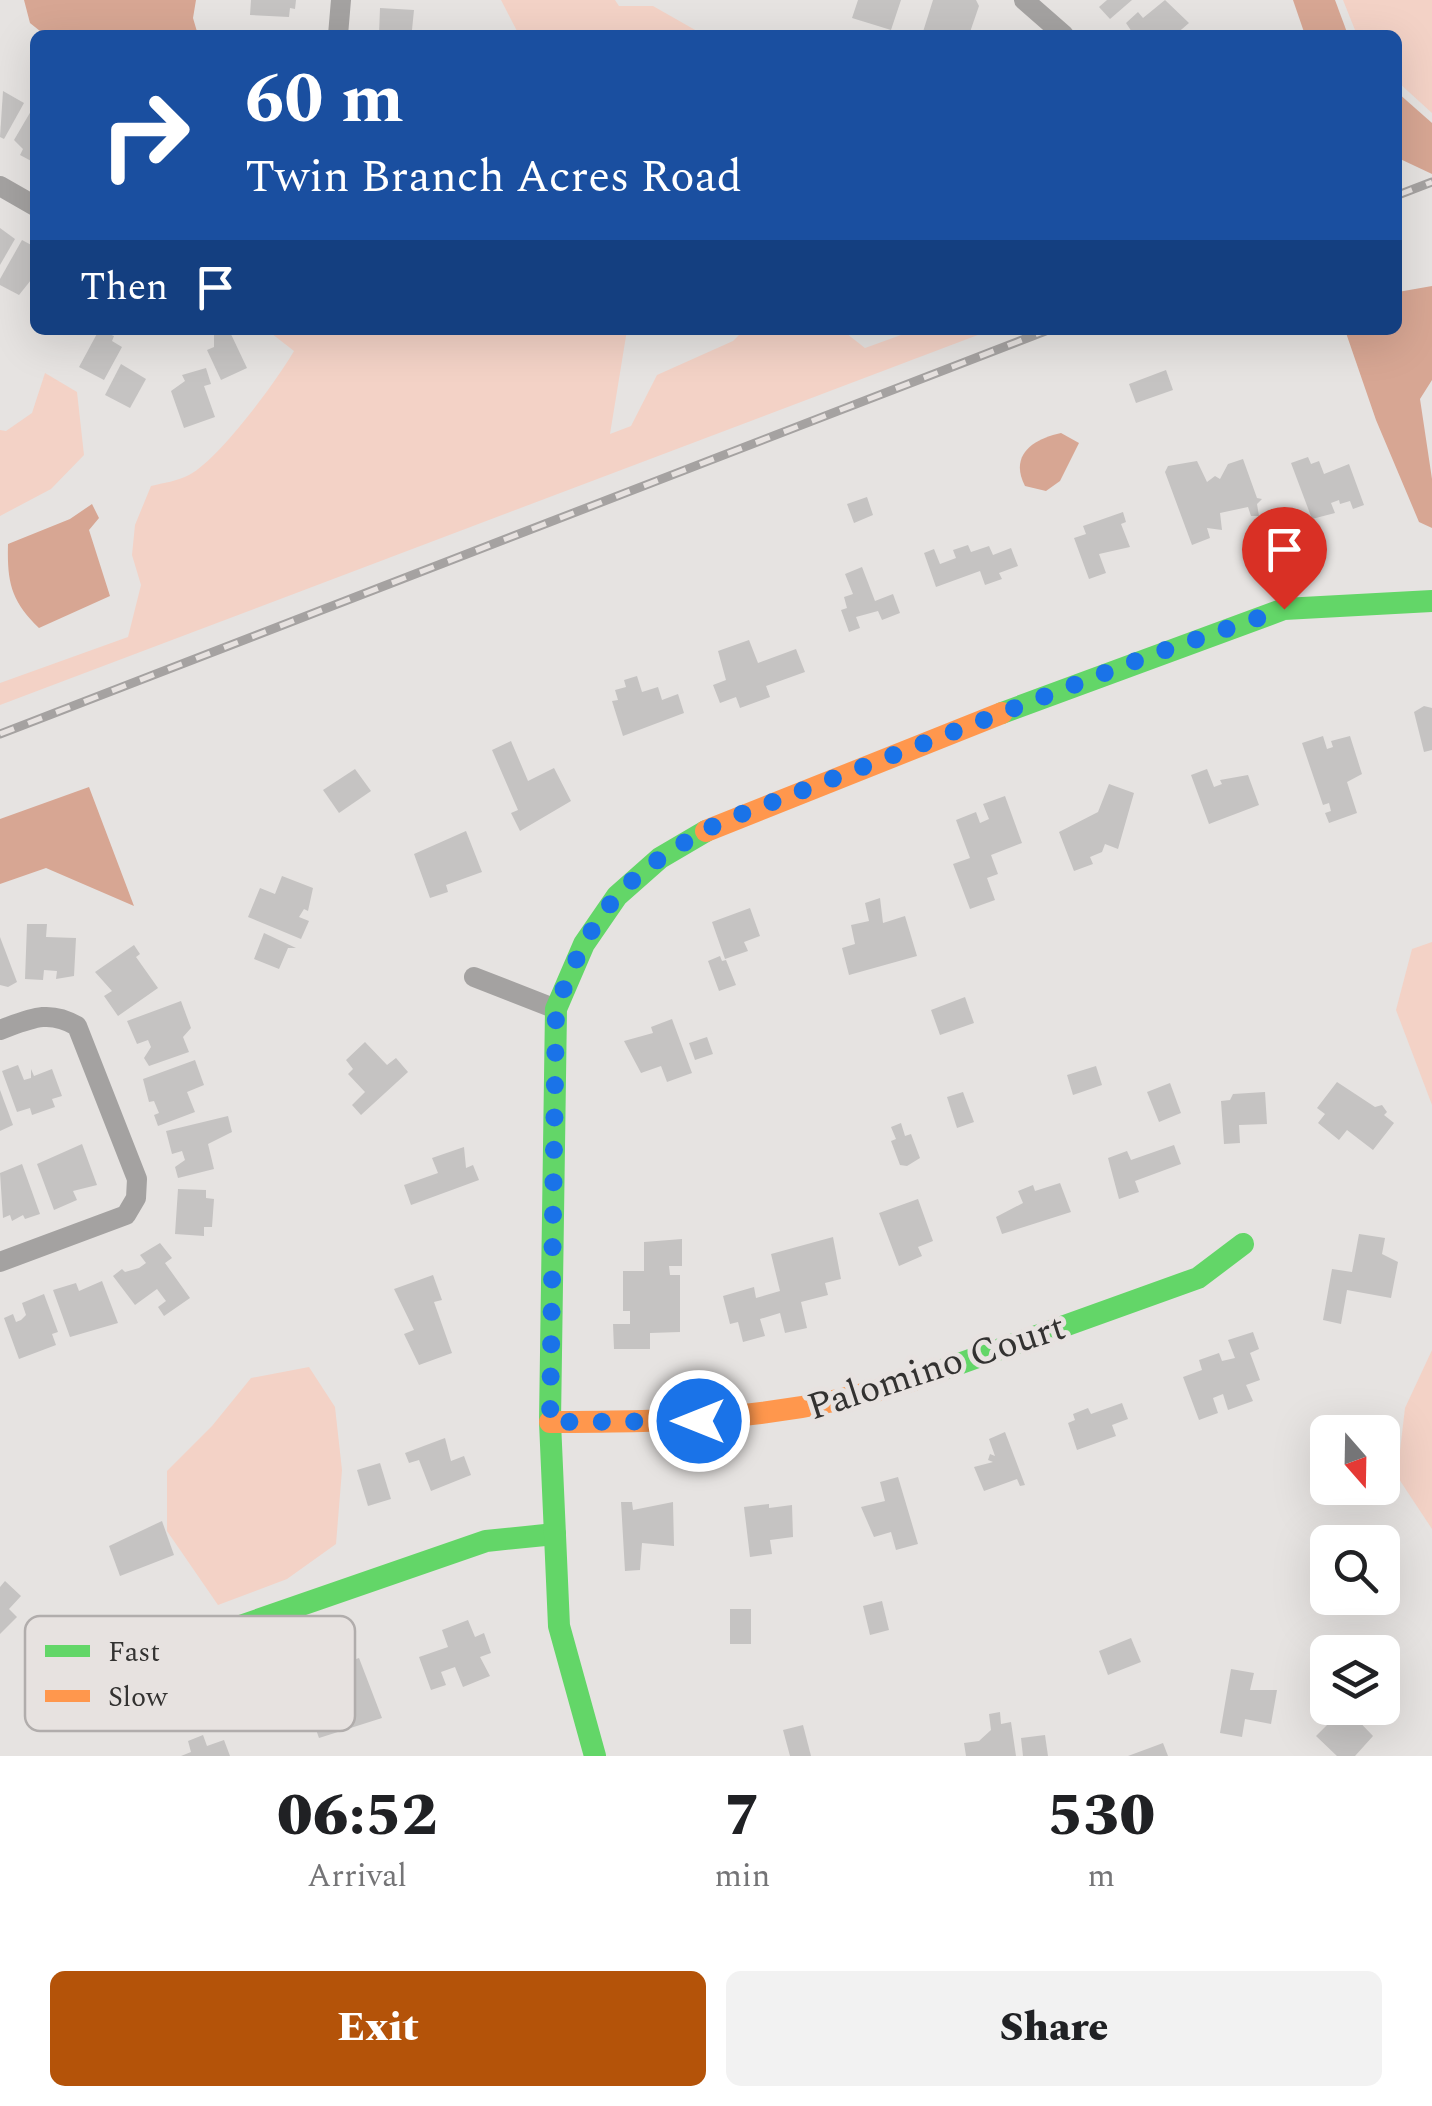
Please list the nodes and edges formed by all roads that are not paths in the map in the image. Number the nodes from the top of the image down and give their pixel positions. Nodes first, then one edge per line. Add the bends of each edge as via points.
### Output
1 (341, 0) edge
2 (1024, 0) edge
3 (338, 30) edge
4 (1058, 30) edge
5 (0, 186) edge
6 (30, 203) edge
7 (1432, 601) edge
8 (474, 977) dead end
9 (556, 1009) junction
10 (0, 1030) edge
11 (1244, 1244) dead end
12 (0, 1262) edge
13 (550, 1422) junction
14 (555, 1534) junction
15 (270, 1616) edge
16 (596, 1756) edge

1 - 3 street
2 - 4 street
5 - 6 street
7 - 9 street via 1284,609 721,822 619,888 577,952
8 - 9 street
9 - 13 street
10 - 12 street via 42,1014 77,1026 137,1179 126,1214
11 - 13 street, Palomino Court via 1198,1278 868,1395 784,1413 699,1421
13 - 14 street
14 - 15 street via 486,1542
14 - 16 street via 560,1626

